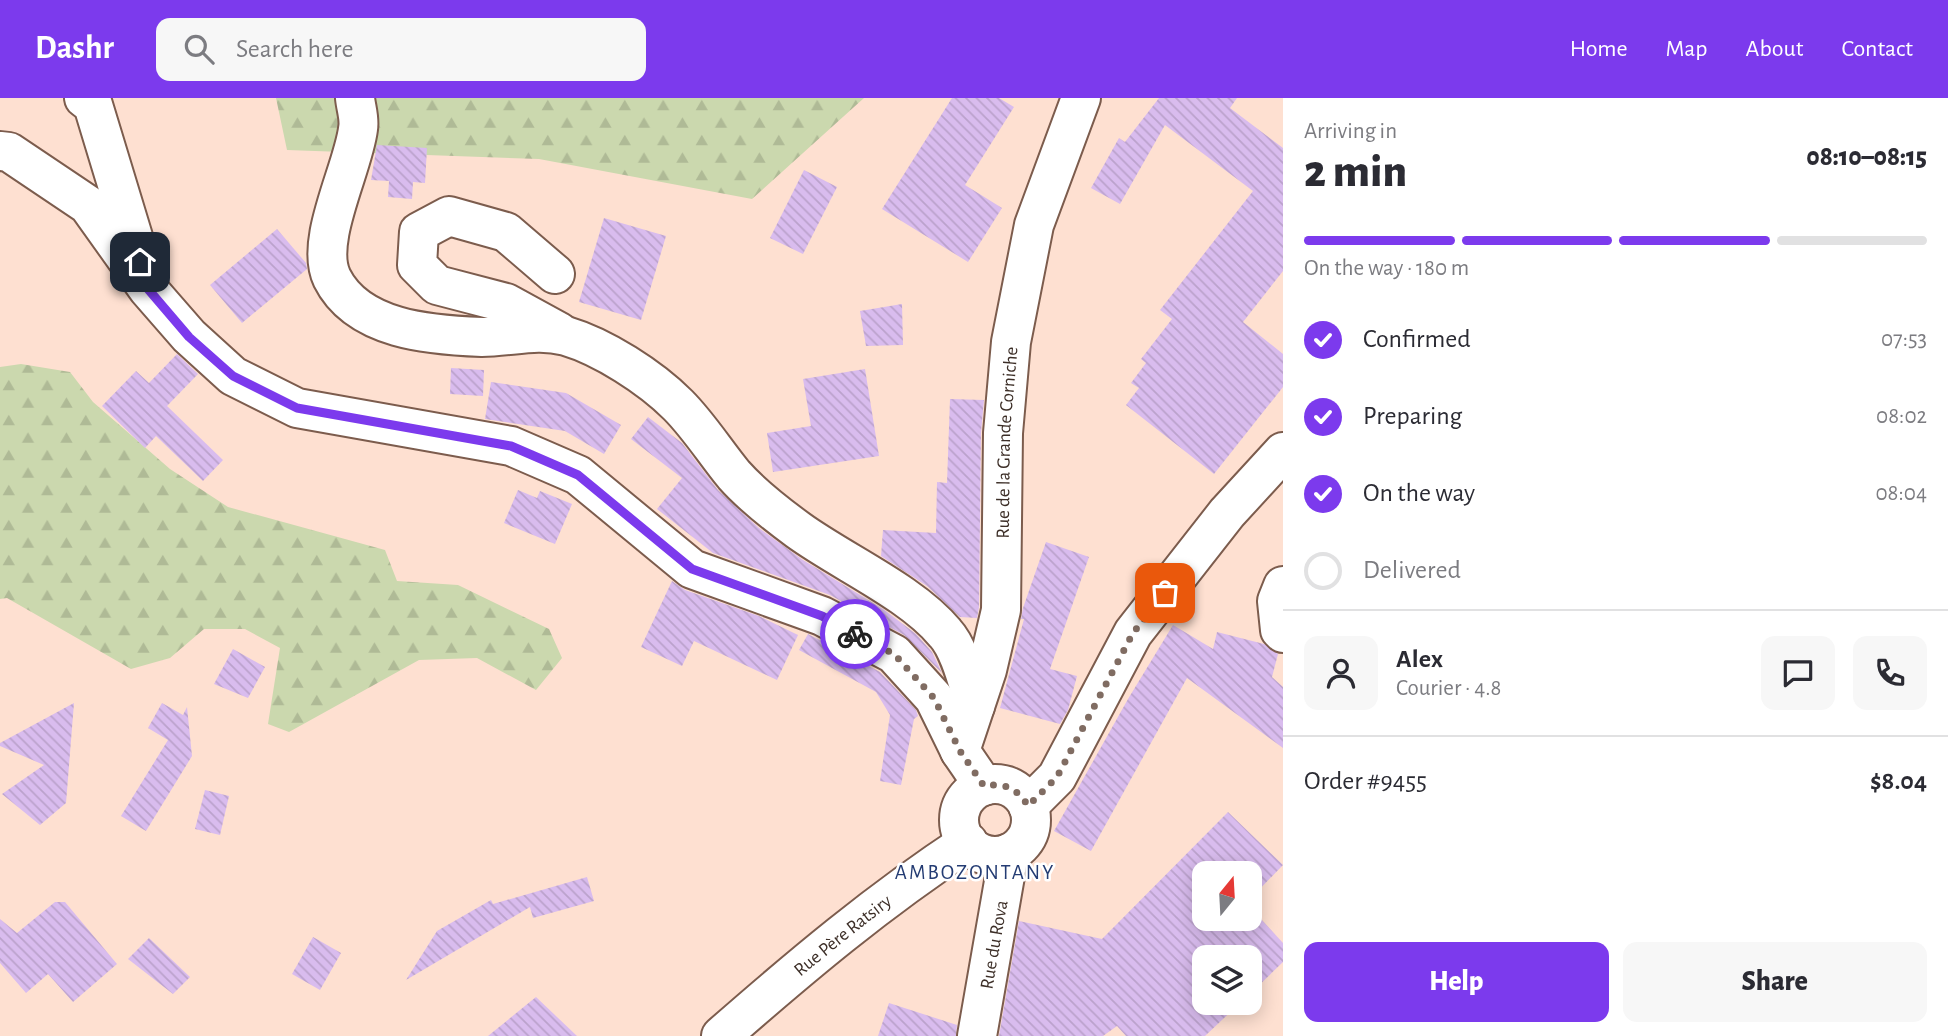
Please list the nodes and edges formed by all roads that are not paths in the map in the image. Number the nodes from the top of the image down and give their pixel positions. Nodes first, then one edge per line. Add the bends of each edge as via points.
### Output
1 (84, 98) edge
2 (355, 98) edge
3 (1081, 98) edge
4 (0, 151) edge
5 (555, 274) dead end
6 (148, 289) junction
7 (567, 337) junction
8 (1283, 452) edge
9 (1283, 586) edge
10 (1283, 632) edge
11 (975, 706) junction
12 (960, 751) junction
13 (984, 786) junction
14 (1028, 806) junction
15 (968, 842) junction
16 (1009, 853) junction
17 (721, 1036) edge
18 (977, 1036) edge

1 - 6 street via 93,105
2 - 7 street via 359,129 326,250 331,275 345,299 405,330 483,337 540,331
3 - 11 street, Rue de la Grande Corniche via 1034,225 1011,342 1003,433 1001,610
4 - 6 street via 9,152 88,205
5 - 7 street via 506,232 449,216 419,232 417,265 438,285 506,303
6 - 12 street via 189,337 233,376 297,408 511,446 578,475 692,569 822,616 894,654 934,698
7 - 11 street via 633,369 678,404 736,477 798,529 923,612 947,634
8 - 14 street via 1227,513 1133,633 1057,777
9 - 10 street via 1277,601
11 - 12 street, Rue de la Grande Corniche
12 - 13 street
13 - 14 street via 1006,785
13 - 15 street via 969,795 961,810 960,827
14 - 16 street via 1028,833
15 - 16 street via 982,853
15 - 17 street, Rue Père Ratsiry via 839,934
16 - 18 street, Rue du Rova

